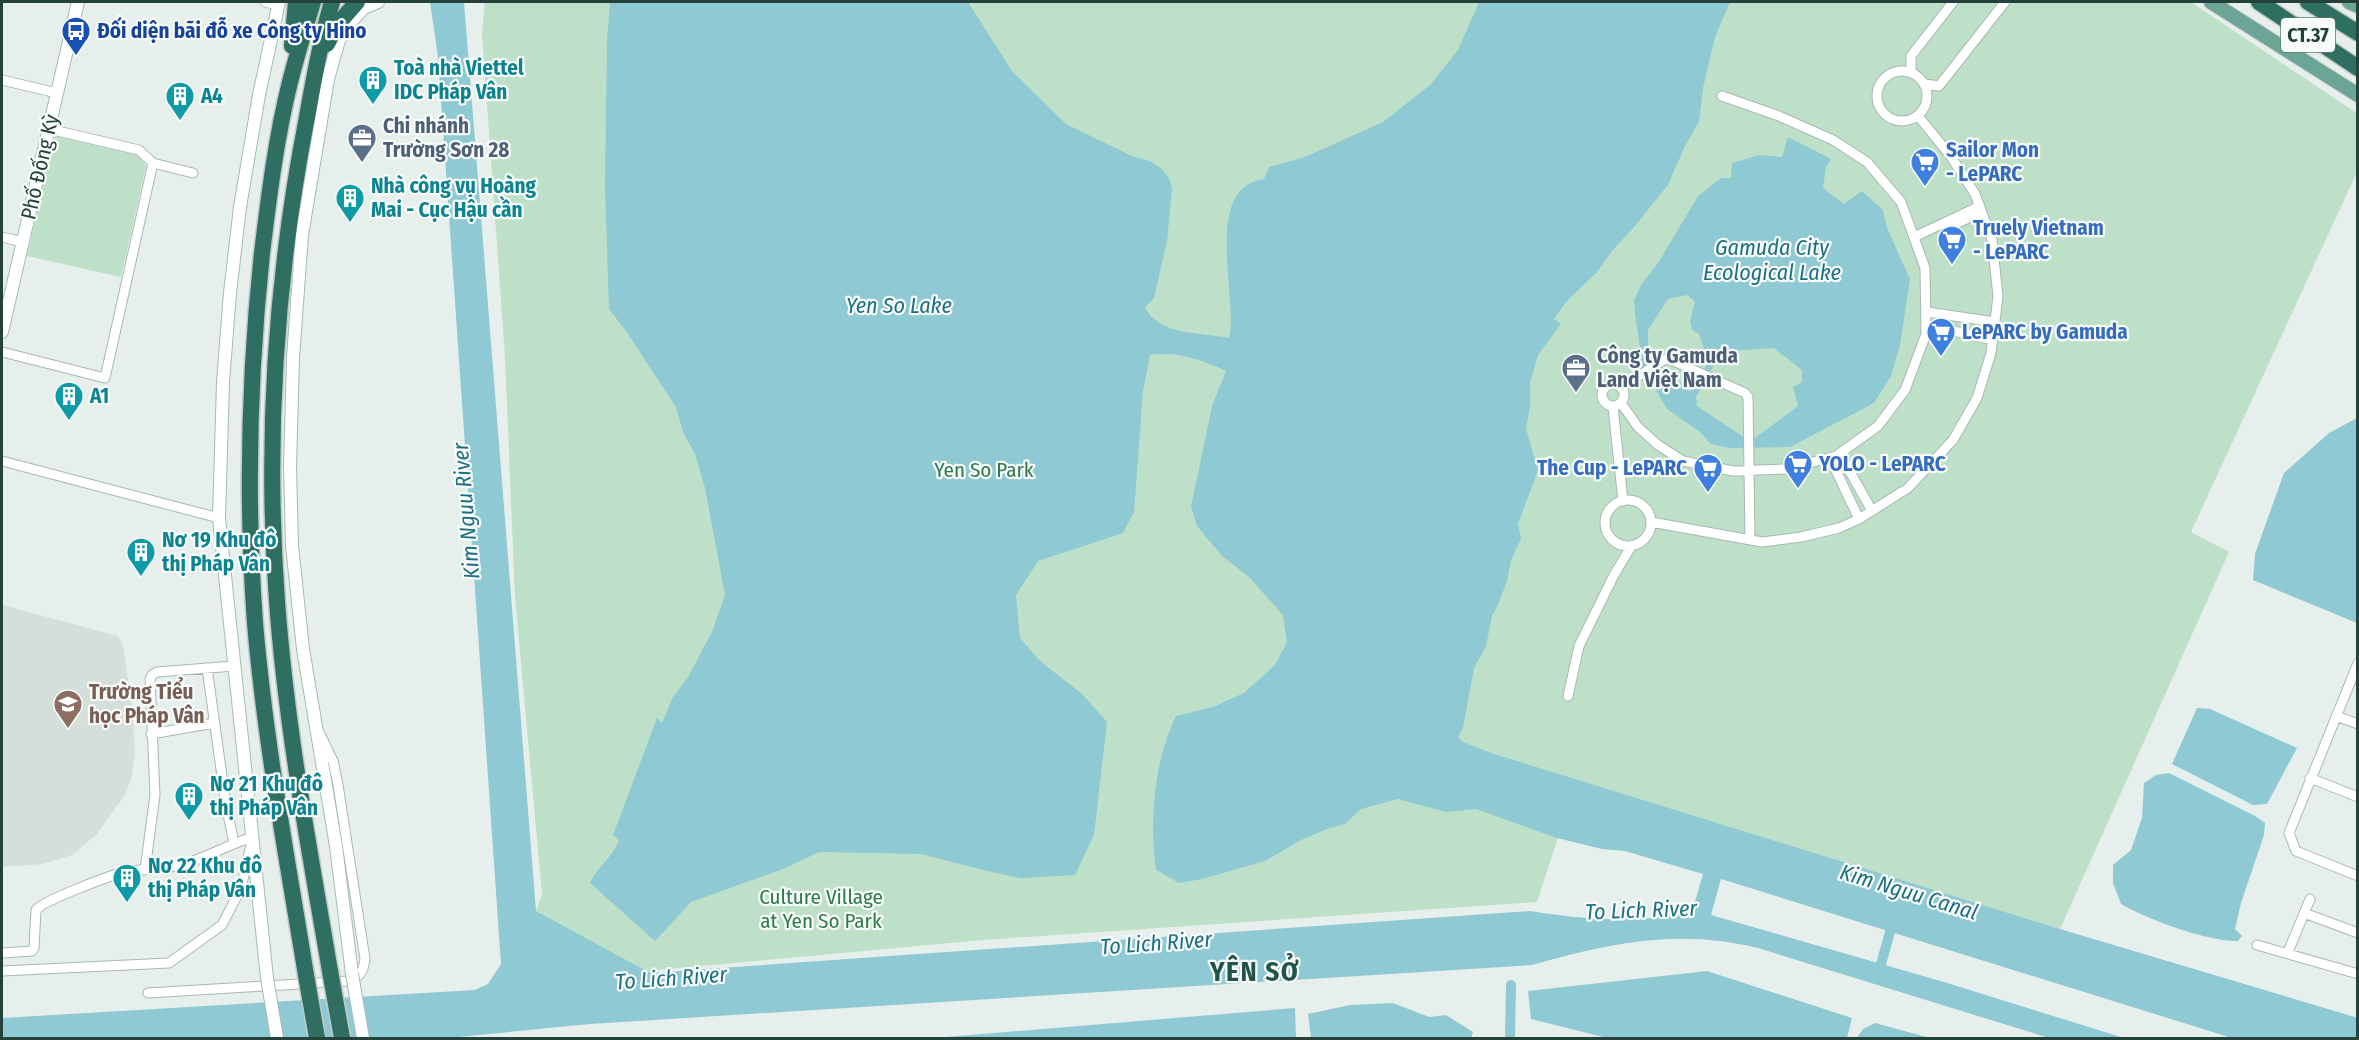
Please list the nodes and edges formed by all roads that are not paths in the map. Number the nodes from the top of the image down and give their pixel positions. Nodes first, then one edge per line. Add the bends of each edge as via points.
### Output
1 (78, 2) edge
2 (265, 2) edge
3 (296, 2) edge
4 (303, 2) edge
5 (313, 2) edge
6 (332, 2) edge
7 (357, 2) edge
8 (378, 2) edge
9 (1953, 2) edge
10 (2005, 2) edge
11 (2211, 2) edge
12 (2259, 2) edge
13 (2308, 2) edge
14 (2349, 2) edge
15 (279, 3) edge
16 (2358, 6) edge
17 (2358, 33) edge
18 (2358, 68) edge
19 (1911, 73) junction
20 (2, 80) edge
21 (314, 82) junction
22 (290, 83) junction
23 (1924, 84) junction
24 (57, 93) junction
25 (2358, 95) edge
26 (1722, 96) dead end
27 (1918, 116) junction
28 (49, 129) junction
29 (153, 163) junction
30 (193, 173) dead end
31 (1981, 209) junction
32 (2, 237) edge
33 (1915, 239) junction
34 (23, 242) junction
35 (1927, 312) junction
36 (1995, 322) junction
37 (1928, 326) junction
38 (2, 332) edge
39 (1993, 340) junction
40 (2, 352) edge
41 (1621, 387) junction
42 (1617, 405) junction
43 (1835, 456) junction
44 (2, 461) edge
45 (1750, 471) junction
46 (1623, 501) junction
47 (1872, 511) junction
48 (219, 518) junction
49 (1859, 519) junction
50 (1651, 522) junction
51 (1750, 540) junction
52 (1632, 545) junction
53 (2358, 663) edge
54 (234, 666) junction
55 (207, 668) junction
56 (1568, 696) dead end
57 (2336, 716) junction
58 (214, 723) junction
59 (2358, 724) edge
60 (318, 730) junction
61 (151, 734) junction
62 (2310, 778) junction
63 (2358, 797) edge
64 (253, 837) junction
65 (234, 843) junction
66 (145, 870) junction
67 (2358, 876) edge
68 (2310, 899) dead end
69 (2304, 913) junction
70 (2358, 933) edge
71 (2257, 945) dead end
72 (2288, 952) junction
73 (2, 953) edge
74 (2, 970) edge
75 (2358, 974) edge
76 (148, 993) dead end
77 (277, 1038) edge
78 (317, 1038) edge
79 (342, 1038) edge
80 (363, 1038) edge

1 - 24 street, Phố Đống Kỳ
2 - 15 street
3 - 22 highway
4 - 22 highway
5 - 22 highway
6 - 21 highway
7 - 21 highway via 336,25
8 - 60 street via 364,8 339,40 326,90 297,284 290,466 292,546 303,649
9 - 19 street via 1911,56
10 - 23 street via 1939,86
11 - 25 main road
12 - 18 highway, CT.37
13 - 17 highway, CT.37
14 - 16 main road
15 - 48 street via 240,207 230,293
19 - 23 street
19 - 27 street via 1894,72 1880,83 1877,100 1885,116 1902,122
20 - 24 street
21 - 79 highway, bridge via 298,160 280,293 273,462 277,600 286,696
22 - 78 highway, bridge via 272,176 254,344 249,424 250,534 264,703
23 - 27 street via 1927,101
24 - 28 street, Phố Đống Kỳ
26 - 33 street via 1822,135 1867,162 1901,202
27 - 31 street via 1950,156
28 - 29 street via 139,150
28 - 34 street, Phố Đống Kỳ
29 - 30 street
29 - 40 street via 105,378
31 - 33 street
31 - 36 street via 1992,240 1998,296
32 - 34 street
33 - 35 street via 1926,268
34 - 38 street, Phố Đống Kỳ
35 - 36 street
35 - 37 street
36 - 39 street
37 - 39 street
37 - 43 street via 1905,390 1878,426
39 - 47 street via 1977,398 1953,440 1908,488
41 - 42 street via 1624,397
41 - 42 street via 1611,384 1603,391 1604,402
41 - 45 street via 1669,359 1745,393
42 - 45 street via 1658,445 1683,460
42 - 46 street
43 - 45 street via 1786,469
43 - 47 street
43 - 49 street
44 - 48 street
45 - 51 street
46 - 50 street via 1634,501 1644,507
46 - 52 street via 1609,510 1606,527 1615,541
47 - 49 street
48 - 54 street
49 - 51 street via 1801,537
50 - 51 street
50 - 52 street via 1646,537
52 - 56 street via 1579,646
53 - 57 street
54 - 55 street
54 - 64 street
55 - 58 street
55 - 61 street via 152,675 148,684
57 - 59 street
57 - 62 street
58 - 61 street
58 - 65 street
60 - 76 street via 333,761 338,785 364,970 348,981
60 - 80 street, bridge
61 - 66 street via 155,795
62 - 63 street
62 - 67 street via 2289,833 2296,851
64 - 65 street
64 - 74 street via 241,888 222,925 169,963
64 - 77 street, bridge
65 - 66 street via 206,858 168,869
66 - 73 street via 123,872 47,901 36,910 32,951
68 - 69 street
69 - 70 street
69 - 72 street
71 - 72 street
72 - 75 street

